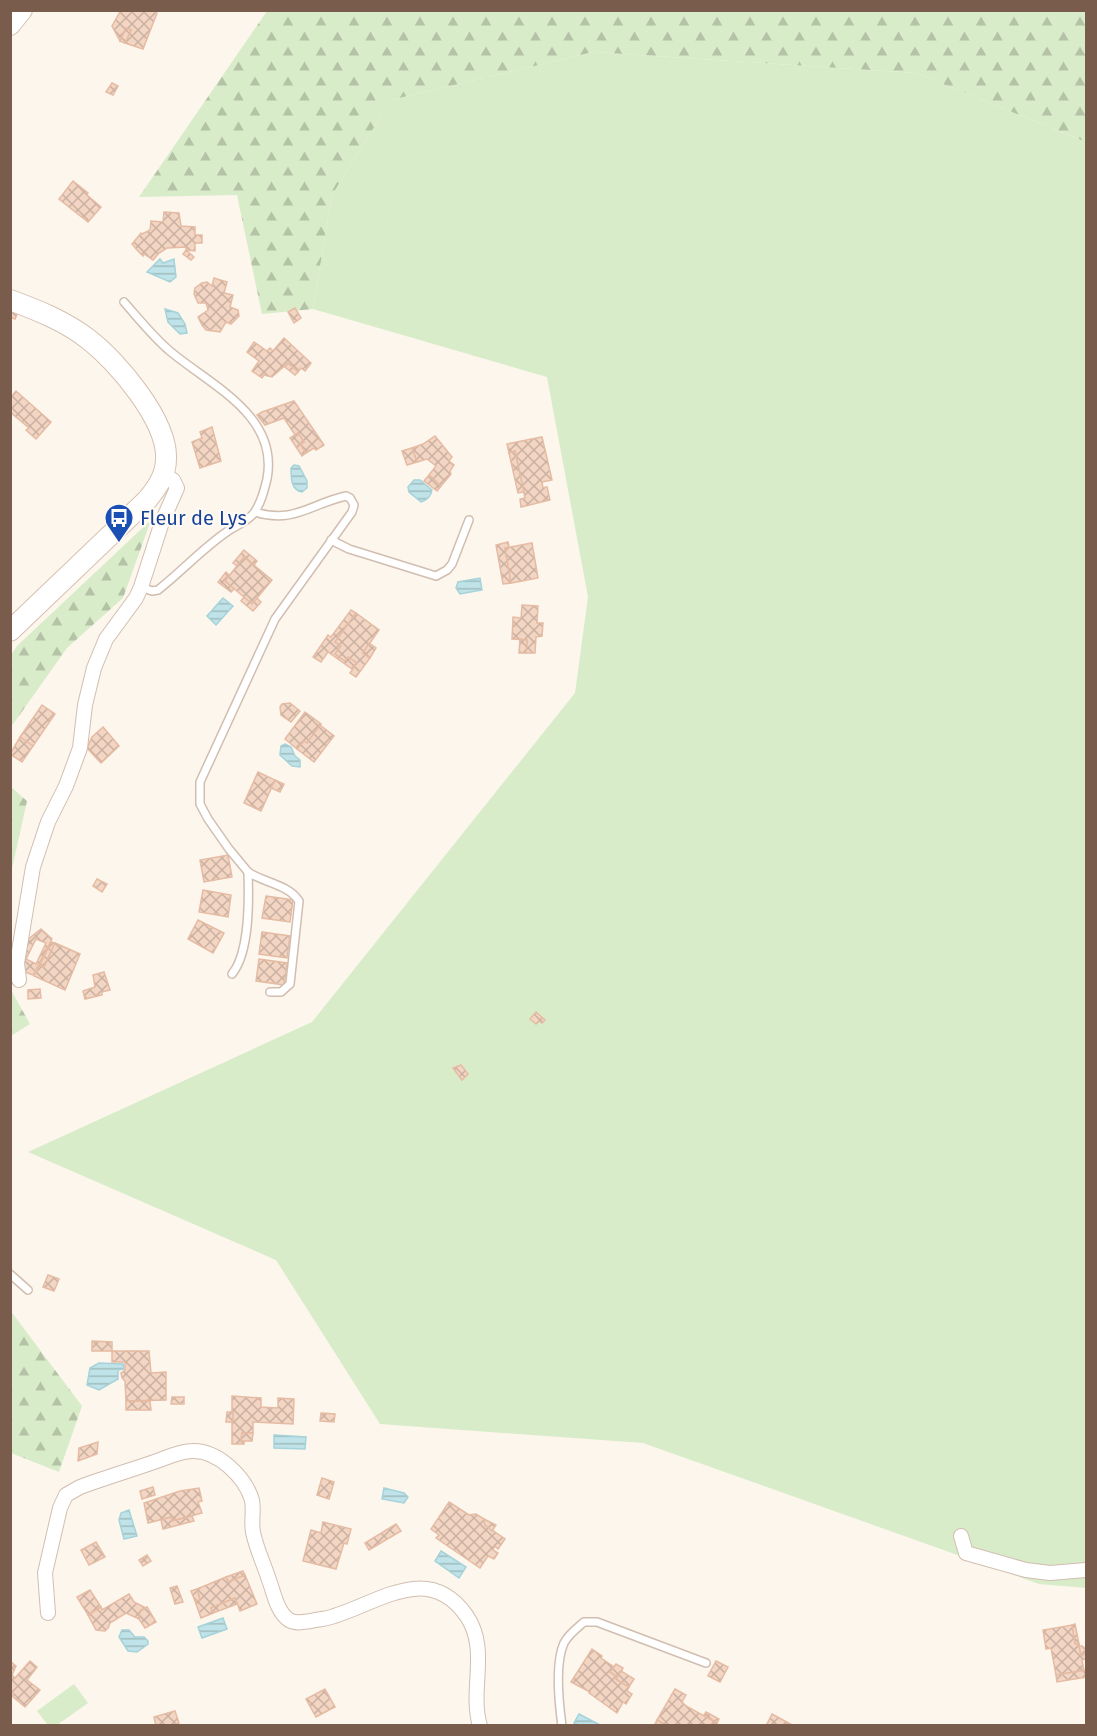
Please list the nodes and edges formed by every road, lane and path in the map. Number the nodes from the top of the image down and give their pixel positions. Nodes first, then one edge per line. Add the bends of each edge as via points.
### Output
1 (22, 10) edge
2 (10, 25) edge
3 (10, 300) edge
4 (124, 302) dead end
5 (164, 474) junction
6 (255, 512) junction
7 (469, 520) dead end
8 (331, 540) junction
9 (141, 586) junction
10 (10, 631) edge
11 (248, 872) junction
12 (232, 974) dead end
13 (19, 980) dead end
14 (270, 992) dead end
15 (10, 1274) edge
16 (28, 1290) dead end
17 (961, 1536) dead end
18 (1086, 1570) edge
19 (48, 1613) dead end
20 (706, 1663) dead end
21 (480, 1725) edge
22 (562, 1725) edge

1 - 2 street
3 - 5 street via 44,313 88,338 129,379 159,428 165,445
4 - 6 lane via 169,350 242,407 262,433 269,466
5 - 9 street via 177,488
5 - 10 street via 147,500
6 - 8 lane via 283,517 346,496 354,505 352,512
6 - 9 lane via 158,590
7 - 8 lane via 452,564 436,576
8 - 11 lane via 275,619 200,782 204,812
9 - 13 street via 106,639 94,668 80,748 33,867 17,963
11 - 12 lane via 243,949
11 - 14 lane via 289,890 299,902 290,984 281,992
15 - 16 lane
17 - 18 street via 966,1553 1026,1570
19 - 21 street via 45,1573 66,1495 193,1450 227,1464 243,1482 252,1500 252,1531 279,1608 290,1621 333,1617 390,1593 419,1588 440,1594 459,1607 477,1638
20 - 22 lane via 597,1622 584,1622 564,1644 560,1661

